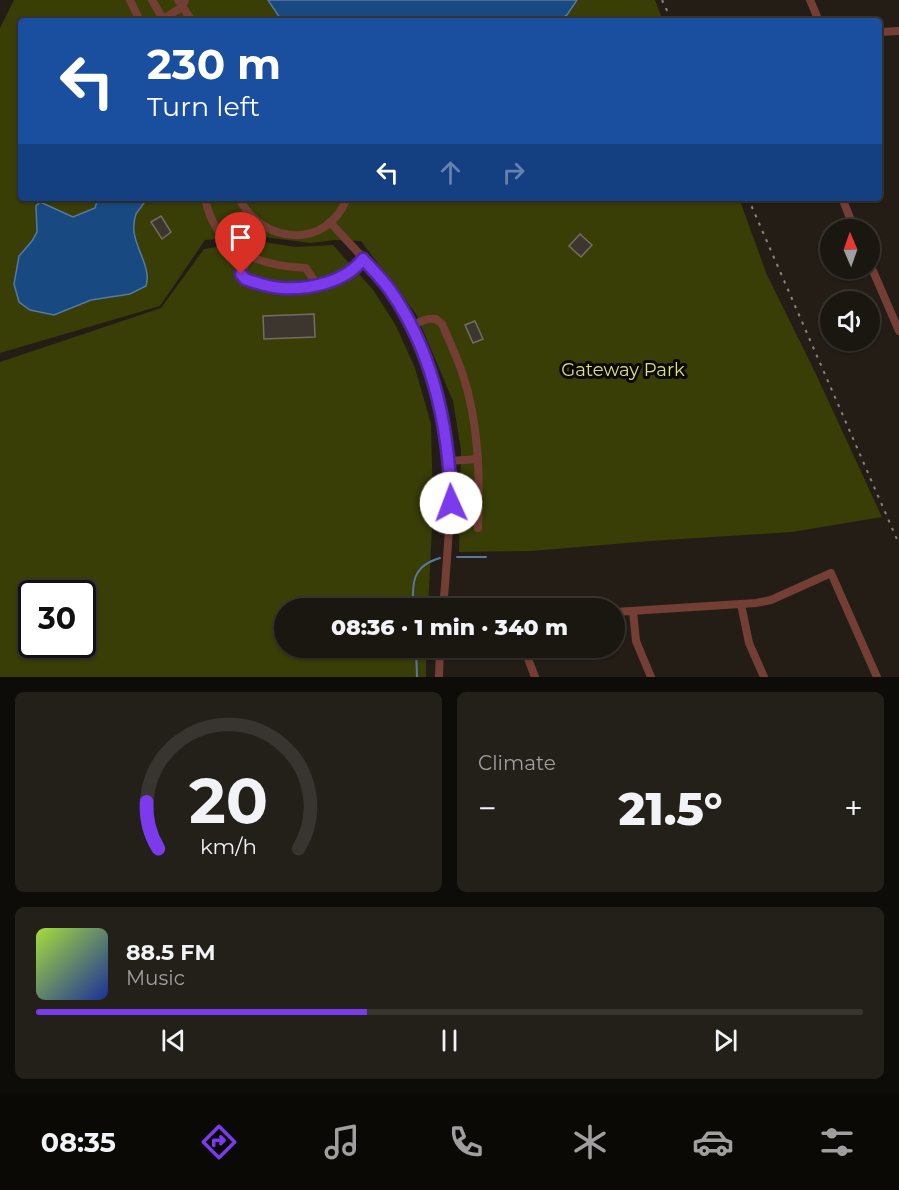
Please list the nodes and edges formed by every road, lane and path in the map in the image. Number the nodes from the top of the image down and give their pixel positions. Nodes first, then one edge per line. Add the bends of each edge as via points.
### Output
1 (130, 0) edge
2 (152, 0) edge
3 (810, 0) edge
4 (181, 2) edge
5 (139, 18) edge
6 (161, 18) edge
7 (164, 18) edge
8 (190, 18) edge
9 (818, 18) edge
10 (899, 31) edge
11 (882, 32) edge
12 (206, 201) edge
13 (240, 201) edge
14 (345, 201) edge
15 (843, 201) edge
16 (851, 219) edge
17 (330, 222) junction
18 (249, 256) junction
19 (363, 259) junction
20 (876, 279) edge
21 (317, 285) junction
22 (411, 325) junction
23 (899, 331) edge
24 (478, 459) junction
25 (449, 461) junction
26 (478, 528) dead end
27 (444, 598) edge
28 (741, 604) junction
29 (625, 611) edge
30 (633, 611) junction
31 (440, 658) edge
32 (527, 658) edge
33 (439, 677) edge
34 (534, 677) edge
35 (651, 677) edge
36 (764, 677) edge
37 (877, 677) edge

1 - 5 street
2 - 6 street
3 - 9 street
4 - 7 street
4 - 8 street
10 - 11 street
12 - 18 street via 208,215 220,235
13 - 17 street via 253,220 277,234 305,234
14 - 17 street
15 - 16 street
17 - 19 street
18 - 21 street via 280,267 306,268
18 - 21 street via 241,274 245,279 281,288
19 - 21 street via 349,272
19 - 22 street
20 - 23 street
22 - 24 street via 428,319 442,324 471,402
22 - 25 street via 437,392
24 - 25 street
24 - 26 street
25 - 27 street via 451,503
28 - 30 street
28 - 36 street via 749,643
28 - 37 street via 771,600 831,573
29 - 30 street
30 - 35 street via 636,641
31 - 33 street
32 - 34 street

